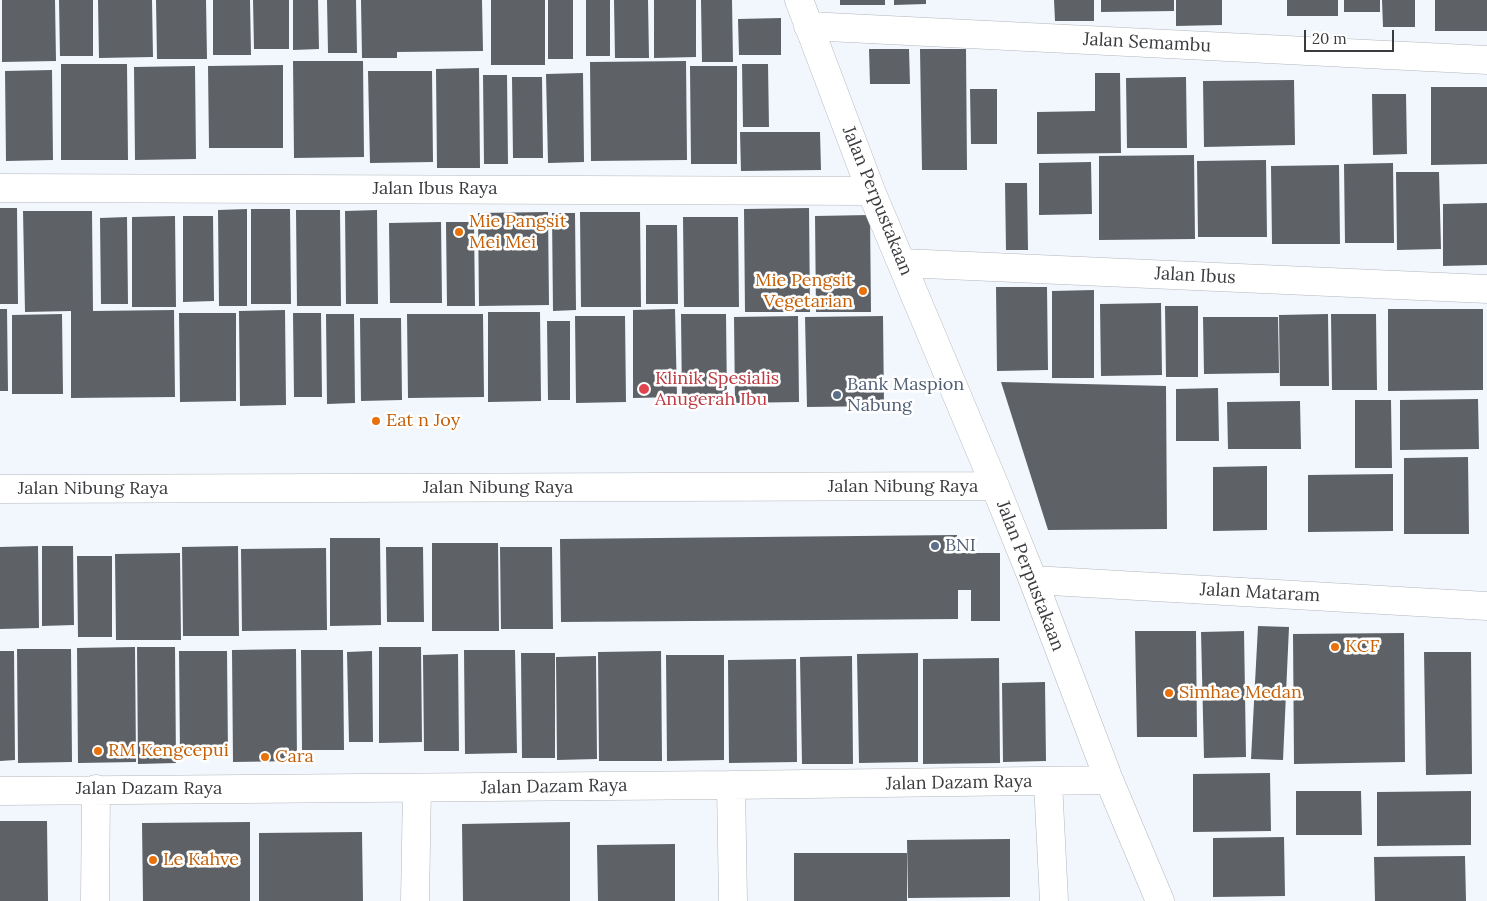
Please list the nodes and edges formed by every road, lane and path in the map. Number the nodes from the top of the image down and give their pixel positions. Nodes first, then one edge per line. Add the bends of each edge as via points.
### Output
1 (799, 0) edge
2 (808, 26) junction
3 (1487, 60) edge
4 (0, 188) edge
5 (871, 191) junction
6 (902, 264) junction
7 (1487, 289) edge
8 (995, 486) junction
9 (0, 489) edge
10 (1033, 580) junction
11 (1487, 606) edge
12 (1109, 780) junction
13 (1048, 782) junction
14 (731, 785) junction
15 (417, 788) junction
16 (0, 790) edge
17 (96, 790) junction
18 (95, 901) edge
19 (415, 901) edge
20 (733, 901) edge
21 (1054, 901) edge
22 (1160, 901) edge

1 - 2 street, Jalan Perpustakaan
2 - 3 street, Jalan Semambu
2 - 5 street, Jalan Perpustakaan
4 - 5 street, Jalan Ibus Raya
5 - 6 street, Jalan Perpustakaan
6 - 7 street, Jalan Ibus
6 - 8 street, Jalan Perpustakaan
8 - 9 street, Jalan Nibung Raya
8 - 10 street, Jalan Perpustakaan
10 - 11 street, Jalan Mataram
10 - 12 street, Jalan Perpustakaan
12 - 13 street, Jalan Dazam Raya
12 - 22 street, Jalan Perpustakaan
13 - 14 street, Jalan Dazam Raya
13 - 21 street
14 - 15 street, Jalan Dazam Raya
14 - 20 street
15 - 17 street, Jalan Dazam Raya
15 - 19 street
16 - 17 street, Jalan Dazam Raya
17 - 18 street

